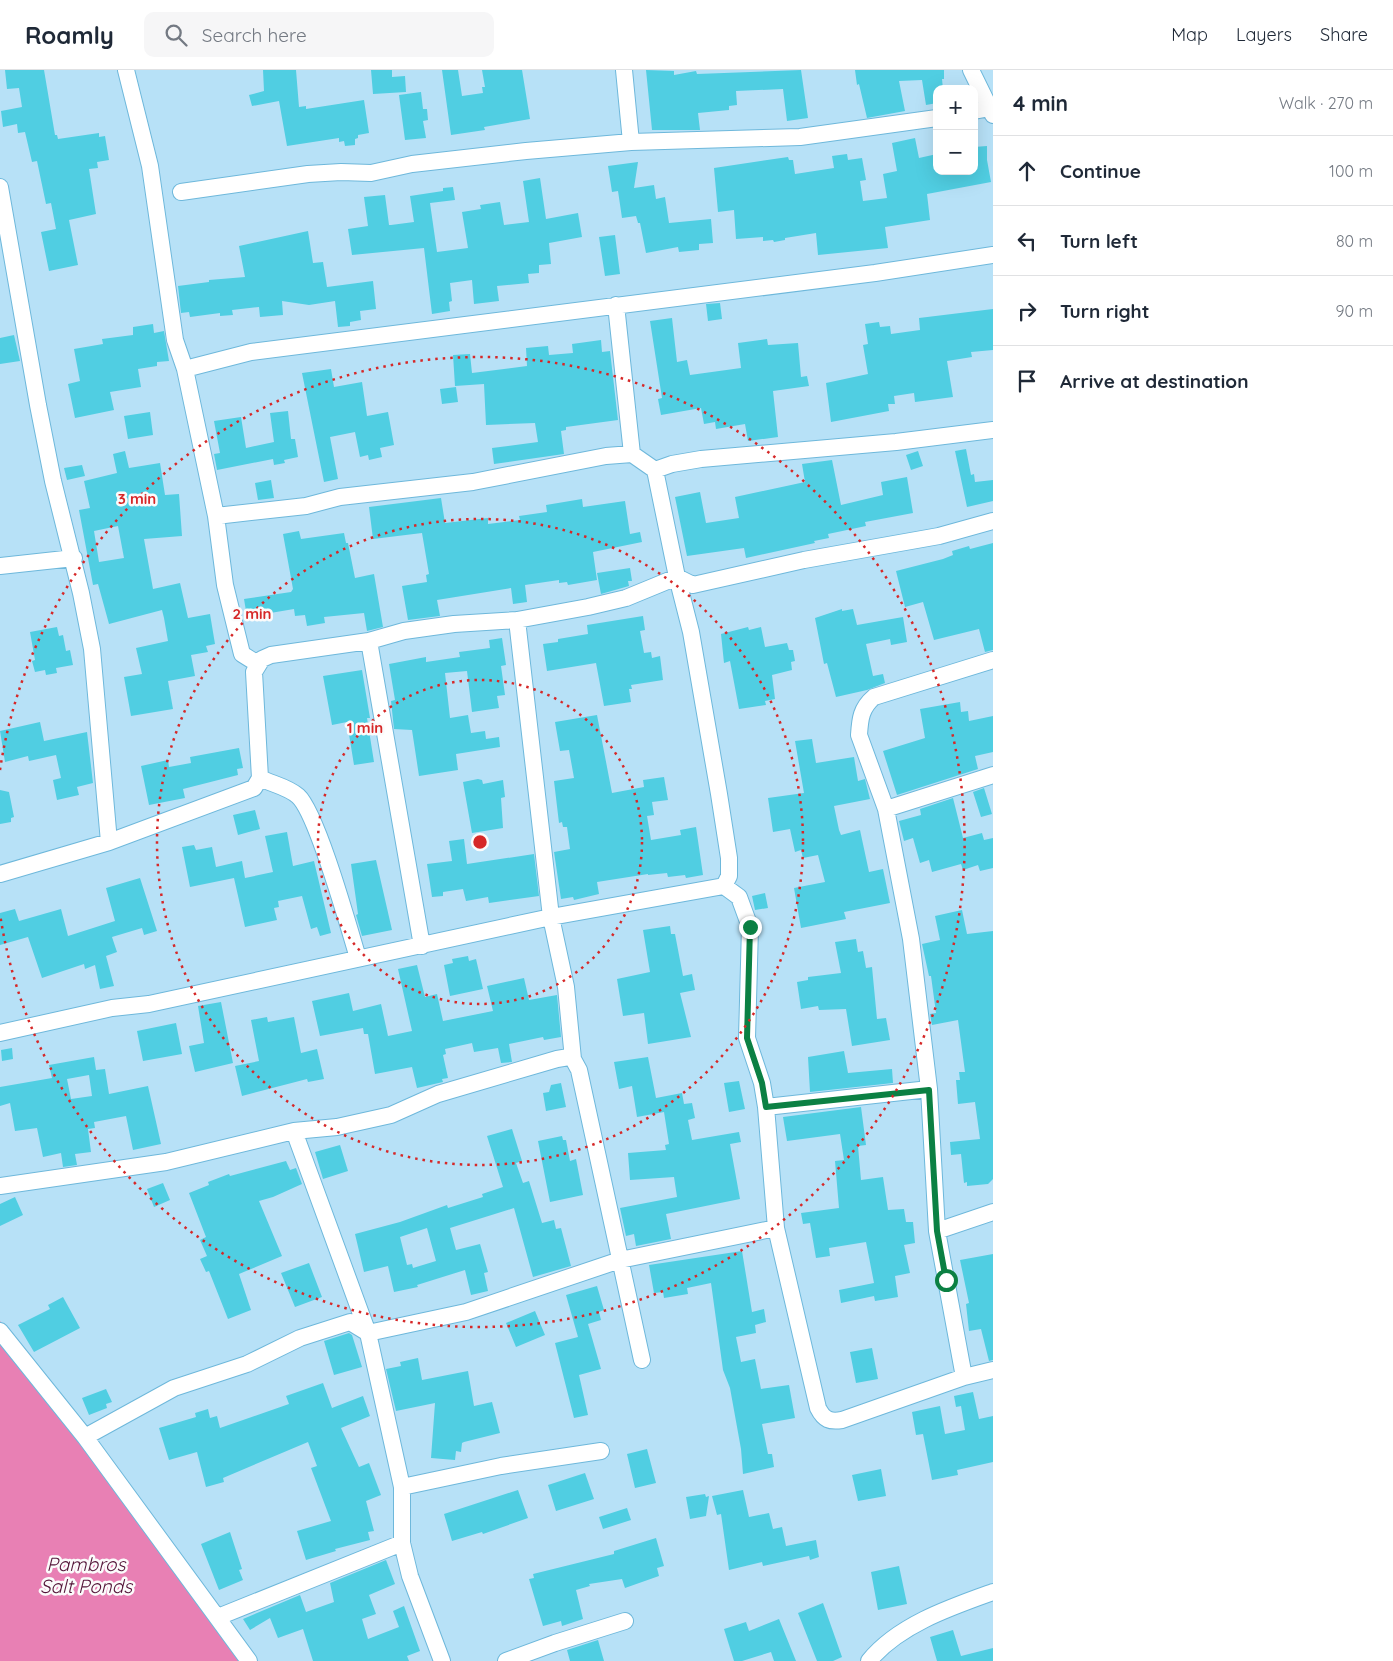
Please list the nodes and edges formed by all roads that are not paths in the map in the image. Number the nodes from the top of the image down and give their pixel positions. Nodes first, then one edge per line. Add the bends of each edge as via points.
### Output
1 (126, 70) edge
2 (624, 70) edge
3 (980, 78) edge
4 (986, 111) edge
5 (933, 119) edge
6 (631, 142) junction
7 (0, 187) edge
8 (181, 192) dead end
9 (6, 250) edge
10 (993, 255) edge
11 (616, 305) junction
12 (185, 369) junction
13 (993, 430) edge
14 (632, 454) junction
15 (655, 470) junction
16 (216, 516) junction
17 (993, 521) edge
18 (74, 558) junction
19 (0, 566) edge
20 (677, 577) junction
21 (517, 620) junction
22 (369, 640) junction
23 (993, 660) edge
24 (258, 664) junction
25 (993, 776) edge
26 (260, 778) junction
27 (886, 809) junction
28 (109, 842) junction
29 (0, 874) edge
30 (724, 886) junction
31 (551, 917) junction
32 (422, 946) junction
33 (358, 958) junction
34 (0, 1033) edge
35 (573, 1059) junction
36 (929, 1090) junction
37 (766, 1107) junction
38 (294, 1131) junction
39 (0, 1186) edge
40 (993, 1212) edge
41 (776, 1228) junction
42 (937, 1231) junction
43 (620, 1260) junction
44 (0, 1331) edge
45 (368, 1333) junction
46 (642, 1360) dead end
47 (993, 1370) edge
48 (964, 1377) junction
49 (85, 1437) junction
50 (601, 1451) dead end
51 (402, 1487) junction
52 (402, 1543) junction
53 (993, 1592) edge
54 (218, 1617) junction
55 (626, 1621) dead end
56 (249, 1661) edge
57 (442, 1661) edge
58 (506, 1661) edge
59 (869, 1661) edge

1 - 12 street via 150,166 175,340
2 - 6 street
3 - 4 street
5 - 6 street via 800,137
6 - 8 street via 432,161 371,173 308,174
7 - 9 street
9 - 18 street via 47,452
10 - 11 street via 875,274
11 - 12 street via 251,352
11 - 14 street
12 - 16 street
13 - 15 street via 701,459
14 - 15 street
14 - 16 street via 560,464 473,482 340,497 306,506
15 - 20 street
16 - 24 street via 225,585 242,654
17 - 20 street via 939,536 804,560 693,585
18 - 19 street
18 - 28 street via 92,649
20 - 21 street via 626,598
20 - 30 street via 692,632 729,858 729,876
21 - 22 street via 454,624
21 - 31 street
22 - 24 street via 272,656
22 - 32 street
23 - 27 street via 874,697 864,705 859,735
24 - 26 street via 253,685
25 - 27 street
26 - 28 street via 247,793
26 - 33 street via 291,791 304,802 334,881
27 - 36 street via 910,939
28 - 29 street
30 - 31 street
30 - 37 street via 739,897 750,927 747,1038 762,1083
31 - 32 street
31 - 35 street via 566,987
32 - 33 street
33 - 34 street
35 - 38 street via 557,1059 438,1094 391,1115 337,1127
35 - 43 street
36 - 37 street
36 - 42 street
37 - 41 street
38 - 39 street via 166,1162
38 - 45 street
40 - 42 street
41 - 43 street
41 - 48 street via 823,1418 832,1422 842,1420
42 - 48 street
43 - 45 street via 466,1312
43 - 46 street
44 - 49 street
45 - 49 street via 350,1322 325,1328 247,1364 174,1388
45 - 51 street
47 - 48 street
49 - 54 street
50 - 51 street via 501,1466
51 - 52 street
52 - 54 street
52 - 57 street via 419,1604
53 - 59 street via 929,1616 877,1651
54 - 56 street
55 - 58 street via 555,1642

